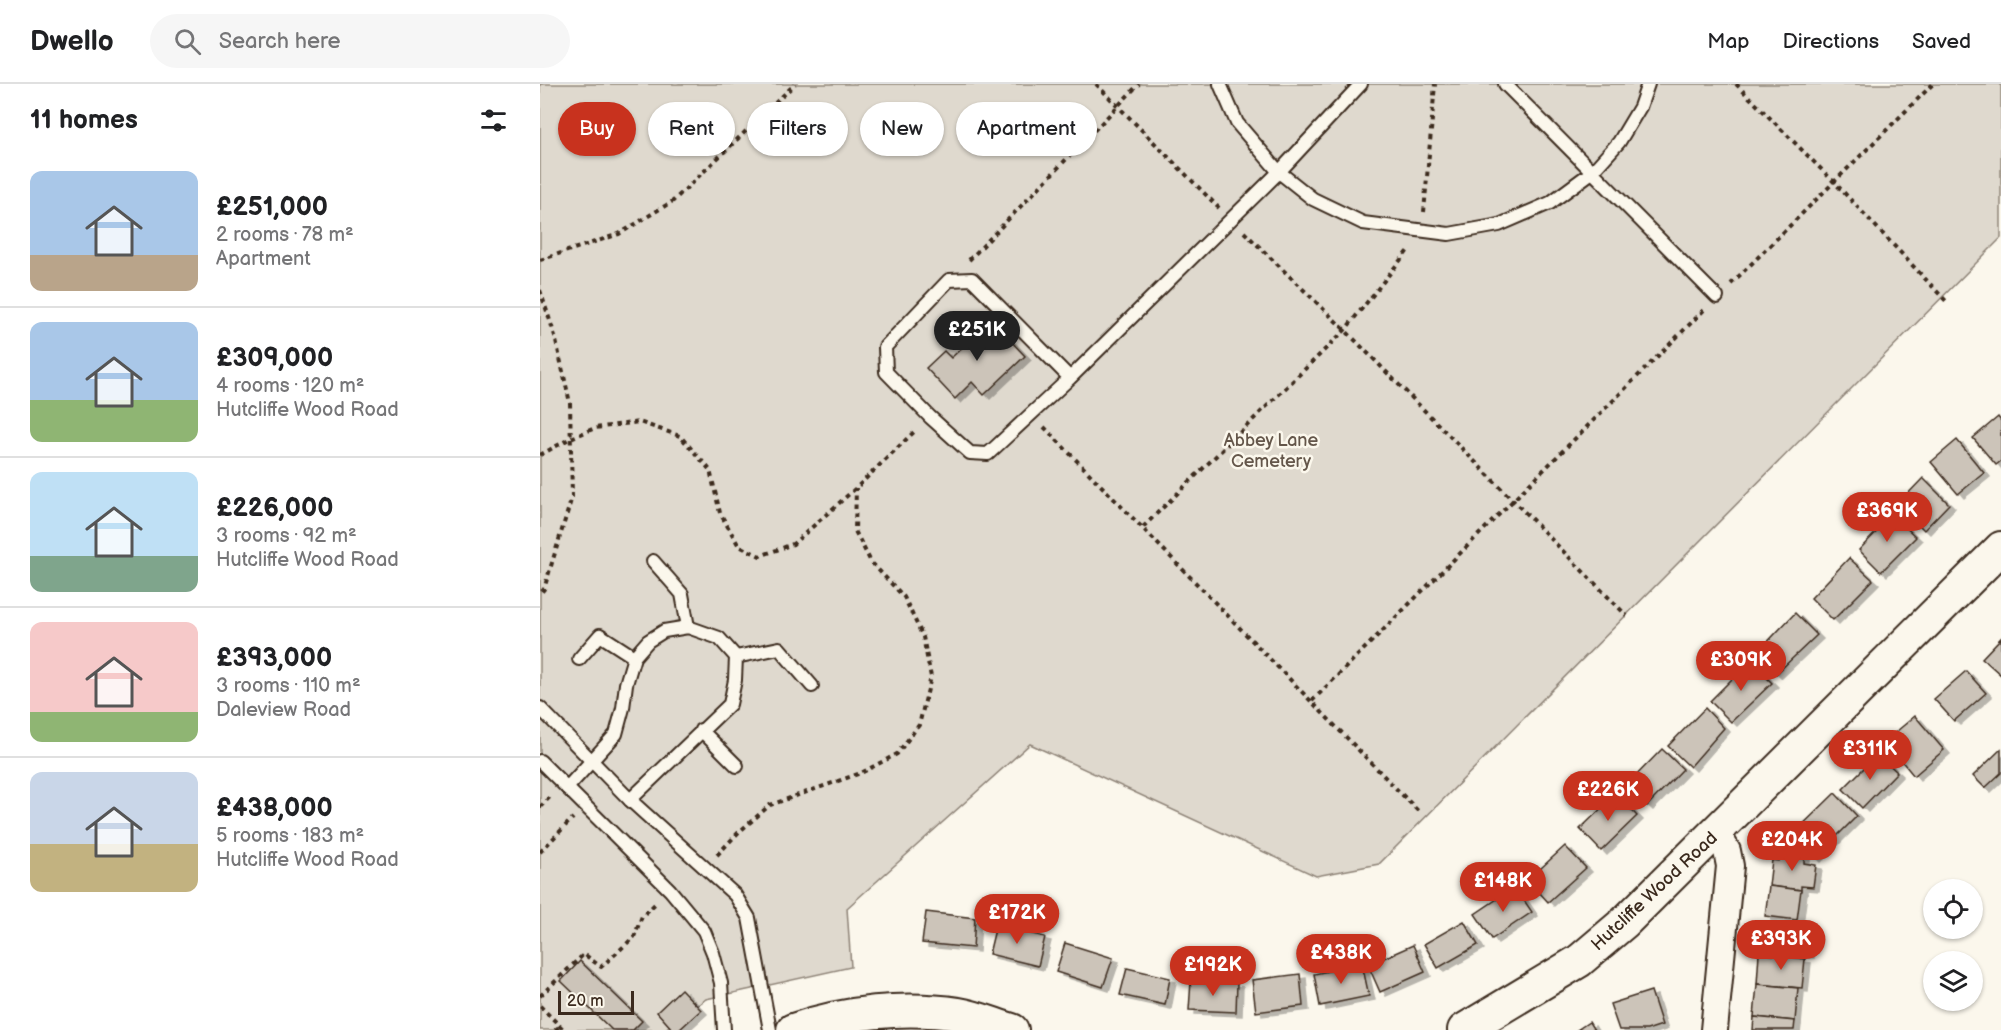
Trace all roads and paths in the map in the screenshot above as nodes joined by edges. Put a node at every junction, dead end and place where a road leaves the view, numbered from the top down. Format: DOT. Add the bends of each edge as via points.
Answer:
graph roads {
  1 [pos="795,84"];
  2 [pos="1096,84"];
  3 [pos="1139,84"];
  4 [pos="1220,84"];
  5 [pos="1361,84"];
  6 [pos="1435,84"];
  7 [pos="1505,84"];
  8 [pos="1648,84"];
  9 [pos="1736,84"];
  10 [pos="1933,84"];
  11 [pos="1118,106"];
  12 [pos="1279,172"];
  13 [pos="1592,172"];
  14 [pos="1834,182"];
  15 [pos="1231,219"];
  16 [pos="1423,232"];
  17 [pos="540,260"];
  18 [pos="950,280"];
  19 [pos="540,290"];
  20 [pos="1717,297"];
  21 [pos="1947,302"];
  22 [pos="1345,330"];
  23 [pos="1070,378"];
  24 [pos="1030,414"];
  25 [pos="930,417"];
  26 [pos="571,438"];
  27 [pos="540,455"];
  28 [pos="856,488"];
  29 [pos="1514,501"];
  30 [pos="1143,526"];
  31 [pos="2001,548"];
  32 [pos="653,561"];
  33 [pos="540,594"];
  34 [pos="1627,616"];
  35 [pos="688,627"];
  36 [pos="634,657"];
  37 [pos="736,657"];
  38 [pos="579,659"];
  39 [pos="812,686"];
  40 [pos="1312,701"];
  41 [pos="540,708"];
  42 [pos="701,730"];
  43 [pos="540,761"];
  44 [pos="591,761"];
  45 [pos="737,766"];
  46 [pos="567,788"];
  47 [pos="630,800"];
  48 [pos="585,807"];
  49 [pos="1419,812"];
  50 [pos="1717,833"];
  51 [pos="540,852"];
  52 [pos="705,869"];
  53 [pos="670,890"];
  54 [pos="540,996"];
  55 [pos="540,1006"];
  56 [pos="560,1026"];
  57 [pos="555,1030"];
  58 [pos="564,1030"];
  59 [pos="724,1030"];
  60 [pos="770,1030"];
  61 [pos="793,1030"];
  62 [pos="1012,1030"];
  63 [pos="1464,1030"];
  64 [pos="1714,1030"];
  1 -- 17 [label="path" via="673,201 619,234"];
  2 -- 11 [label="path"];
  3 -- 11 [label="path"];
  4 -- 12 [label="lane" via="1237,123"];
  5 -- 12 [label="lane"];
  6 -- 16 [label="path"];
  7 -- 13 [label="lane"];
  8 -- 13 [label="lane" via="1640,107 1618,142"];
  9 -- 14 [label="path"];
  10 -- 14 [label="path"];
  11 -- 15 [label="path"];
  11 -- 18 [label="path"];
  12 -- 15 [label="lane"];
  12 -- 16 [label="lane" via="1313,199 1363,222"];
  13 -- 16 [label="lane" via="1550,203 1498,225 1449,234"];
  13 -- 20 [label="lane"];
  14 -- 20 [label="path"];
  14 -- 21 [label="path"];
  15 -- 22 [label="path"];
  15 -- 23 [label="lane"];
  16 -- 22 [label="path"];
  18 -- 23 [label="lane" via="972,279"];
  18 -- 25 [label="lane" via="885,347 886,372"];
  19 -- 26 [label="path" via="570,404"];
  20 -- 29 [label="path"];
  22 -- 29 [label="path"];
  22 -- 30 [label="path"];
  23 -- 24 [label="lane"];
  24 -- 25 [label="lane" via="988,454 970,453"];
  24 -- 30 [label="path"];
  25 -- 28 [label="path"];
  26 -- 27 [label="path"];
  26 -- 28 [label="path" via="595,428 639,422 680,436 710,470 720,513 740,546 760,556 793,544"];
  26 -- 33 [label="path" via="572,497"];
  28 -- 52 [label="path" via="855,531 871,562 904,597 924,638 931,676 919,725 897,754 861,773 770,805"];
  29 -- 34 [label="path"];
  29 -- 40 [label="path"];
  30 -- 40 [label="path"];
  31 -- 50 [label="street, Hutcliffe Wood Road"];
  32 -- 35 [label="lane" via="682,594"];
  35 -- 36 [label="lane" via="664,631"];
  35 -- 37 [label="lane" via="719,638"];
  36 -- 38 [label="lane" via="600,635"];
  36 -- 44 [label="lane" via="616,734"];
  37 -- 39 [label="lane" via="778,648"];
  37 -- 42 [label="lane" via="730,704"];
  40 -- 49 [label="path"];
  41 -- 44 [label="lane"];
  42 -- 45 [label="lane"];
  42 -- 47 [label="lane"];
  43 -- 46 [label="lane"];
  44 -- 46 [label="lane"];
  44 -- 47 [label="lane"];
  46 -- 48 [label="lane"];
  47 -- 52 [label="lane"];
  48 -- 51 [label="path"];
  48 -- 53 [label="lane"];
  50 -- 63 [label="street, Hutcliffe Wood Road" via="1579,961"];
  50 -- 64 [label="street" via="1730,866"];
  52 -- 60 [label="lane" via="735,895 749,918"];
  53 -- 54 [label="path" via="642,916 634,937 601,967 584,954"];
  53 -- 59 [label="lane" via="704,931 713,953 721,983"];
  55 -- 56 [label="path"];
  56 -- 57 [label="path"];
  56 -- 58 [label="path"];
  61 -- 62 [label="street" via="815,1022 907,1010 960,1014"];
}
